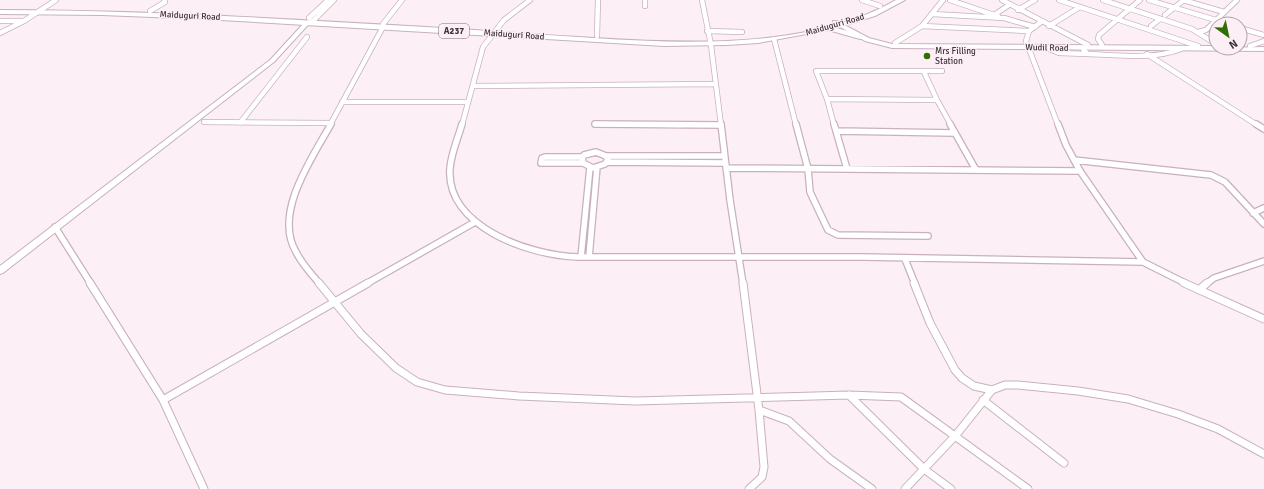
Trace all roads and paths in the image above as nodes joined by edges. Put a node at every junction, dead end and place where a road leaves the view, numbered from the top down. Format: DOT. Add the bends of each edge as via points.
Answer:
graph roads {
  1 [pos="56,0"];
  2 [pos="164,0"];
  3 [pos="328,0"];
  4 [pos="334,0"];
  5 [pos="402,0"];
  6 [pos="530,0"];
  7 [pos="598,0"];
  8 [pos="645,0"];
  9 [pos="702,0"];
  10 [pos="862,0"];
  11 [pos="871,0"];
  12 [pos="901,0"];
  13 [pos="944,0"];
  14 [pos="950,0"];
  15 [pos="1002,0"];
  16 [pos="1035,0"];
  17 [pos="1058,0"];
  18 [pos="1074,0"];
  19 [pos="1103,0"];
  20 [pos="1140,0"];
  21 [pos="1149,0"];
  22 [pos="1183,0"];
  23 [pos="1236,0"];
  24 [pos="885,3"];
  25 [pos="1069,4"];
  26 [pos="1009,5"];
  27 [pos="645,6"];
  28 [pos="1080,7"];
  29 [pos="1173,7"];
  30 [pos="1129,8"];
  31 [pos="41,10"];
  32 [pos="1018,10"];
  33 [pos="0,11"];
  34 [pos="150,11"];
  35 [pos="1224,12"];
  36 [pos="932,14"];
  37 [pos="994,15"];
  38 [pos="1166,15"];
  39 [pos="1220,16"];
  40 [pos="864,17"];
  41 [pos="1208,17"];
  42 [pos="1002,18"];
  43 [pos="1116,19"];
  44 [pos="1160,19"];
  45 [pos="24,20"];
  46 [pos="0,21"];
  47 [pos="309,21"];
  48 [pos="1041,22"];
  49 [pos="841,23"];
  50 [pos="383,25"];
  51 [pos="922,26"];
  52 [pos="1049,26"];
  53 [pos="1151,26"];
  54 [pos="1035,27"];
  55 [pos="1208,28"];
  56 [pos="1248,30"];
  57 [pos="707,31"];
  58 [pos="818,31"];
  59 [pos="1030,31"];
  60 [pos="492,32"];
  61 [pos="742,32"];
  62 [pos="1198,32"];
  63 [pos="0,33"];
  64 [pos="1264,35"];
  65 [pos="597,36"];
  66 [pos="863,36"];
  67 [pos="307,37"];
  68 [pos="1208,39"];
  69 [pos="774,40"];
  70 [pos="710,43"];
  71 [pos="895,43"];
  72 [pos="913,45"];
  73 [pos="1102,45"];
  74 [pos="1208,45"];
  75 [pos="1028,46"];
  76 [pos="1198,46"];
  77 [pos="1248,46"];
  78 [pos="1264,46"];
  79 [pos="1087,49"];
  80 [pos="1181,49"];
  81 [pos="1129,51"];
  82 [pos="1147,54"];
  83 [pos="942,71"];
  84 [pos="924,72"];
  85 [pos="716,84"];
  86 [pos="473,86"];
  87 [pos="827,99"];
  88 [pos="938,100"];
  89 [pos="342,102"];
  90 [pos="468,102"];
  91 [pos="204,122"];
  92 [pos="240,122"];
  93 [pos="331,123"];
  94 [pos="595,124"];
  95 [pos="721,125"];
  96 [pos="1264,129"];
  97 [pos="836,131"];
  98 [pos="955,133"];
  99 [pos="607,159"];
  100 [pos="583,160"];
  101 [pos="1074,160"];
  102 [pos="725,162"];
  103 [pos="590,167"];
  104 [pos="597,168"];
  105 [pos="808,169"];
  106 [pos="847,169"];
  107 [pos="976,170"];
  108 [pos="1080,171"];
  109 [pos="589,178"];
  110 [pos="596,178"];
  111 [pos="1264,208"];
  112 [pos="1253,212"];
  113 [pos="586,220"];
  114 [pos="592,220"];
  115 [pos="475,222"];
  116 [pos="1264,224"];
  117 [pos="55,227"];
  118 [pos="928,236"];
  119 [pos="581,257"];
  120 [pos="740,257"];
  121 [pos="589,258"];
  122 [pos="905,259"];
  123 [pos="1264,261"];
  124 [pos="1143,262"];
  125 [pos="0,271"];
  126 [pos="1198,290"];
  127 [pos="335,300"];
  128 [pos="1264,319"];
  129 [pos="992,390"];
  130 [pos="849,395"];
  131 [pos="756,397"];
  132 [pos="163,400"];
  133 [pos="983,400"];
  134 [pos="759,410"];
  135 [pos="956,435"];
  136 [pos="1264,454"];
  137 [pos="1064,463"];
  138 [pos="924,468"];
  139 [pos="204,489"];
  140 [pos="749,489"];
  141 [pos="872,489"];
  142 [pos="905,489"];
  143 [pos="951,489"];
  144 [pos="1028,489"];
  1 -- 31 [label="street"];
  2 -- 34 [label="street" via="165,2"];
  3 -- 47 [label="street"];
  4 -- 47 [label="street"];
  5 -- 50 [label="street"];
  6 -- 60 [label="street" via="512,12"];
  7 -- 65 [label="street"];
  8 -- 27 [label="street"];
  9 -- 57 [label="street"];
  10 -- 24 [label="street"];
  11 -- 24 [label="street"];
  12 -- 40 [label="highway, Maiduguri Road / A237"];
  13 -- 36 [label="street"];
  14 -- 37 [label="street"];
  15 -- 26 [label="street"];
  16 -- 32 [label="street"];
  17 -- 25 [label="street"];
  18 -- 25 [label="street"];
  19 -- 30 [label="street"];
  20 -- 30 [label="street"];
  21 -- 29 [label="street"];
  22 -- 29 [label="street"];
  22 -- 35 [label="street"];
  23 -- 35 [label="street"];
  24 -- 49 [label="highway, Maiduguri Road / A237"];
  25 -- 28 [label="street"];
  26 -- 32 [label="street"];
  26 -- 37 [label="street"];
  28 -- 43 [label="street"];
  28 -- 52 [label="street"];
  29 -- 38 [label="street"];
  29 -- 41 [label="street"];
  30 -- 43 [label="street"];
  30 -- 44 [label="street"];
  31 -- 33 [label="highway, Maiduguri Road / A237"];
  31 -- 34 [label="highway, Maiduguri Road / A237"];
  31 -- 45 [label="street"];
  31 -- 47 [label="highway, Maiduguri Road / A237"];
  32 -- 48 [label="street"];
  34 -- 47 [label="highway, Maiduguri Road / A237"];
  35 -- 39 [label="street"];
  36 -- 42 [label="street"];
  36 -- 51 [label="street"];
  37 -- 42 [label="street"];
  40 -- 49 [label="highway, Maiduguri Road / A237"];
  40 -- 66 [label="highway" via="858,25"];
  42 -- 54 [label="street"];
  43 -- 73 [label="street" via="1099,35 1098,39"];
  43 -- 76 [label="street"];
  44 -- 53 [label="street"];
  44 -- 62 [label="street"];
  45 -- 46 [label="street"];
  45 -- 63 [label="street"];
  47 -- 50 [label="highway, Maiduguri Road / A237"];
  47 -- 117 [label="street" via="272,61"];
  48 -- 52 [label="street"];
  48 -- 54 [label="street"];
  49 -- 58 [label="highway, Maiduguri Road / A237"];
  49 -- 66 [label="main road, Wudil Road"];
  49 -- 70 [label="highway, Maiduguri Road / A237" via="792,33"];
  50 -- 60 [label="highway, Maiduguri Road / A237"];
  50 -- 89 [label="street"];
  51 -- 59 [label="street"];
  51 -- 71 [label="street"];
  52 -- 79 [label="street"];
  54 -- 59 [label="street"];
  55 -- 62 [label="street"];
  56 -- 64 [label="street"];
  57 -- 61 [label="street"];
  57 -- 70 [label="street"];
  58 -- 66 [label="highway" via="835,30"];
  58 -- 69 [label="highway, Maiduguri Road / A237"];
  59 -- 75 [label="street" via="1026,38"];
  60 -- 65 [label="highway, Maiduguri Road / A237"];
  60 -- 70 [label="highway, Maiduguri Road / A237" via="636,43"];
  60 -- 86 [label="street" via="483,47"];
  62 -- 68 [label="street"];
  65 -- 70 [label="highway, Maiduguri Road / A237"];
  66 -- 71 [label="main road, Wudil Road"];
  66 -- 72 [label="main road, Wudil Road" via="882,44"];
  67 -- 92 [label="street"];
  69 -- 70 [label="highway, Maiduguri Road / A237"];
  69 -- 105 [label="street"];
  70 -- 85 [label="street"];
  71 -- 72 [label="main road, Wudil Road"];
  72 -- 75 [label="main road, Wudil Road"];
  73 -- 76 [label="main road, Wudil Road"];
  73 -- 79 [label="main road, Wudil Road"];
  74 -- 76 [label="main road, Wudil Road"];
  75 -- 79 [label="main road, Wudil Road"];
  75 -- 79 [label="main road, Wudil Road"];
  75 -- 101 [label="street"];
  77 -- 78 [label="main road, Wudil Road"];
  78 -- 80 [label="main road, Wudil Road"];
  79 -- 81 [label="main road, Wudil Road"];
  80 -- 81 [label="main road, Wudil Road"];
  80 -- 82 [label="street" via="1171,53"];
  81 -- 82 [label="street"];
  82 -- 96 [label="street"];
  83 -- 84 [label="street"];
  84 -- 87 [label="street" via="816,71"];
  84 -- 88 [label="street"];
  85 -- 86 [label="street"];
  85 -- 95 [label="street"];
  86 -- 90 [label="street"];
  87 -- 88 [label="street"];
  87 -- 97 [label="street"];
  88 -- 98 [label="street"];
  89 -- 90 [label="street"];
  89 -- 93 [label="street"];
  90 -- 115 [label="street" via="450,168 451,185 460,204"];
  91 -- 92 [label="street"];
  92 -- 93 [label="street"];
  93 -- 127 [label="street" via="295,190 289,227 295,251 312,275"];
  94 -- 95 [label="street"];
  95 -- 102 [label="street"];
  97 -- 98 [label="street"];
  97 -- 106 [label="street"];
  98 -- 107 [label="street"];
  99 -- 100 [label="street" via="596,152 590,153"];
  99 -- 102 [label="street"];
  99 -- 104 [label="street"];
  100 -- 100 [label="street" via="545,157 541,163"];
  100 -- 103 [label="street"];
  101 -- 108 [label="street"];
  101 -- 112 [label="street" via="1211,175 1225,182"];
  102 -- 105 [label="street"];
  102 -- 120 [label="street"];
  103 -- 104 [label="street"];
  103 -- 109 [label="street"];
  104 -- 110 [label="street"];
  105 -- 106 [label="street"];
  105 -- 118 [label="street" via="810,192 828,230 833,234"];
  106 -- 107 [label="street"];
  107 -- 108 [label="street"];
  108 -- 124 [label="street"];
  109 -- 110 [label="street"];
  109 -- 113 [label="street"];
  110 -- 114 [label="street"];
  111 -- 112 [label="street"];
  112 -- 116 [label="street"];
  113 -- 114 [label="street"];
  113 -- 119 [label="street"];
  114 -- 121 [label="street"];
  115 -- 119 [label="street" via="520,246 545,254"];
  115 -- 127 [label="street"];
  117 -- 125 [label="street"];
  117 -- 132 [label="street"];
  119 -- 121 [label="street"];
  120 -- 121 [label="street"];
  120 -- 122 [label="street"];
  120 -- 131 [label="street"];
  122 -- 124 [label="street"];
  122 -- 129 [label="street" via="930,323 955,370 974,386"];
  123 -- 126 [label="street" via="1214,278"];
  124 -- 126 [label="street"];
  126 -- 128 [label="street"];
  127 -- 131 [label="street" via="361,334 396,368 417,382 445,390 635,401"];
  127 -- 132 [label="street"];
  129 -- 133 [label="street"];
  129 -- 136 [label="street" via="1018,384 1128,399 1218,429"];
  130 -- 131 [label="street"];
  130 -- 135 [label="street" via="901,397"];
  130 -- 138 [label="street"];
  131 -- 134 [label="street"];
  132 -- 139 [label="street"];
  133 -- 135 [label="street"];
  133 -- 137 [label="street"];
  134 -- 140 [label="street" via="764,467 762,477"];
  134 -- 141 [label="street" via="784,417 795,424 824,454"];
  135 -- 138 [label="street"];
  135 -- 144 [label="street"];
  138 -- 142 [label="street"];
  138 -- 143 [label="street"];
}
